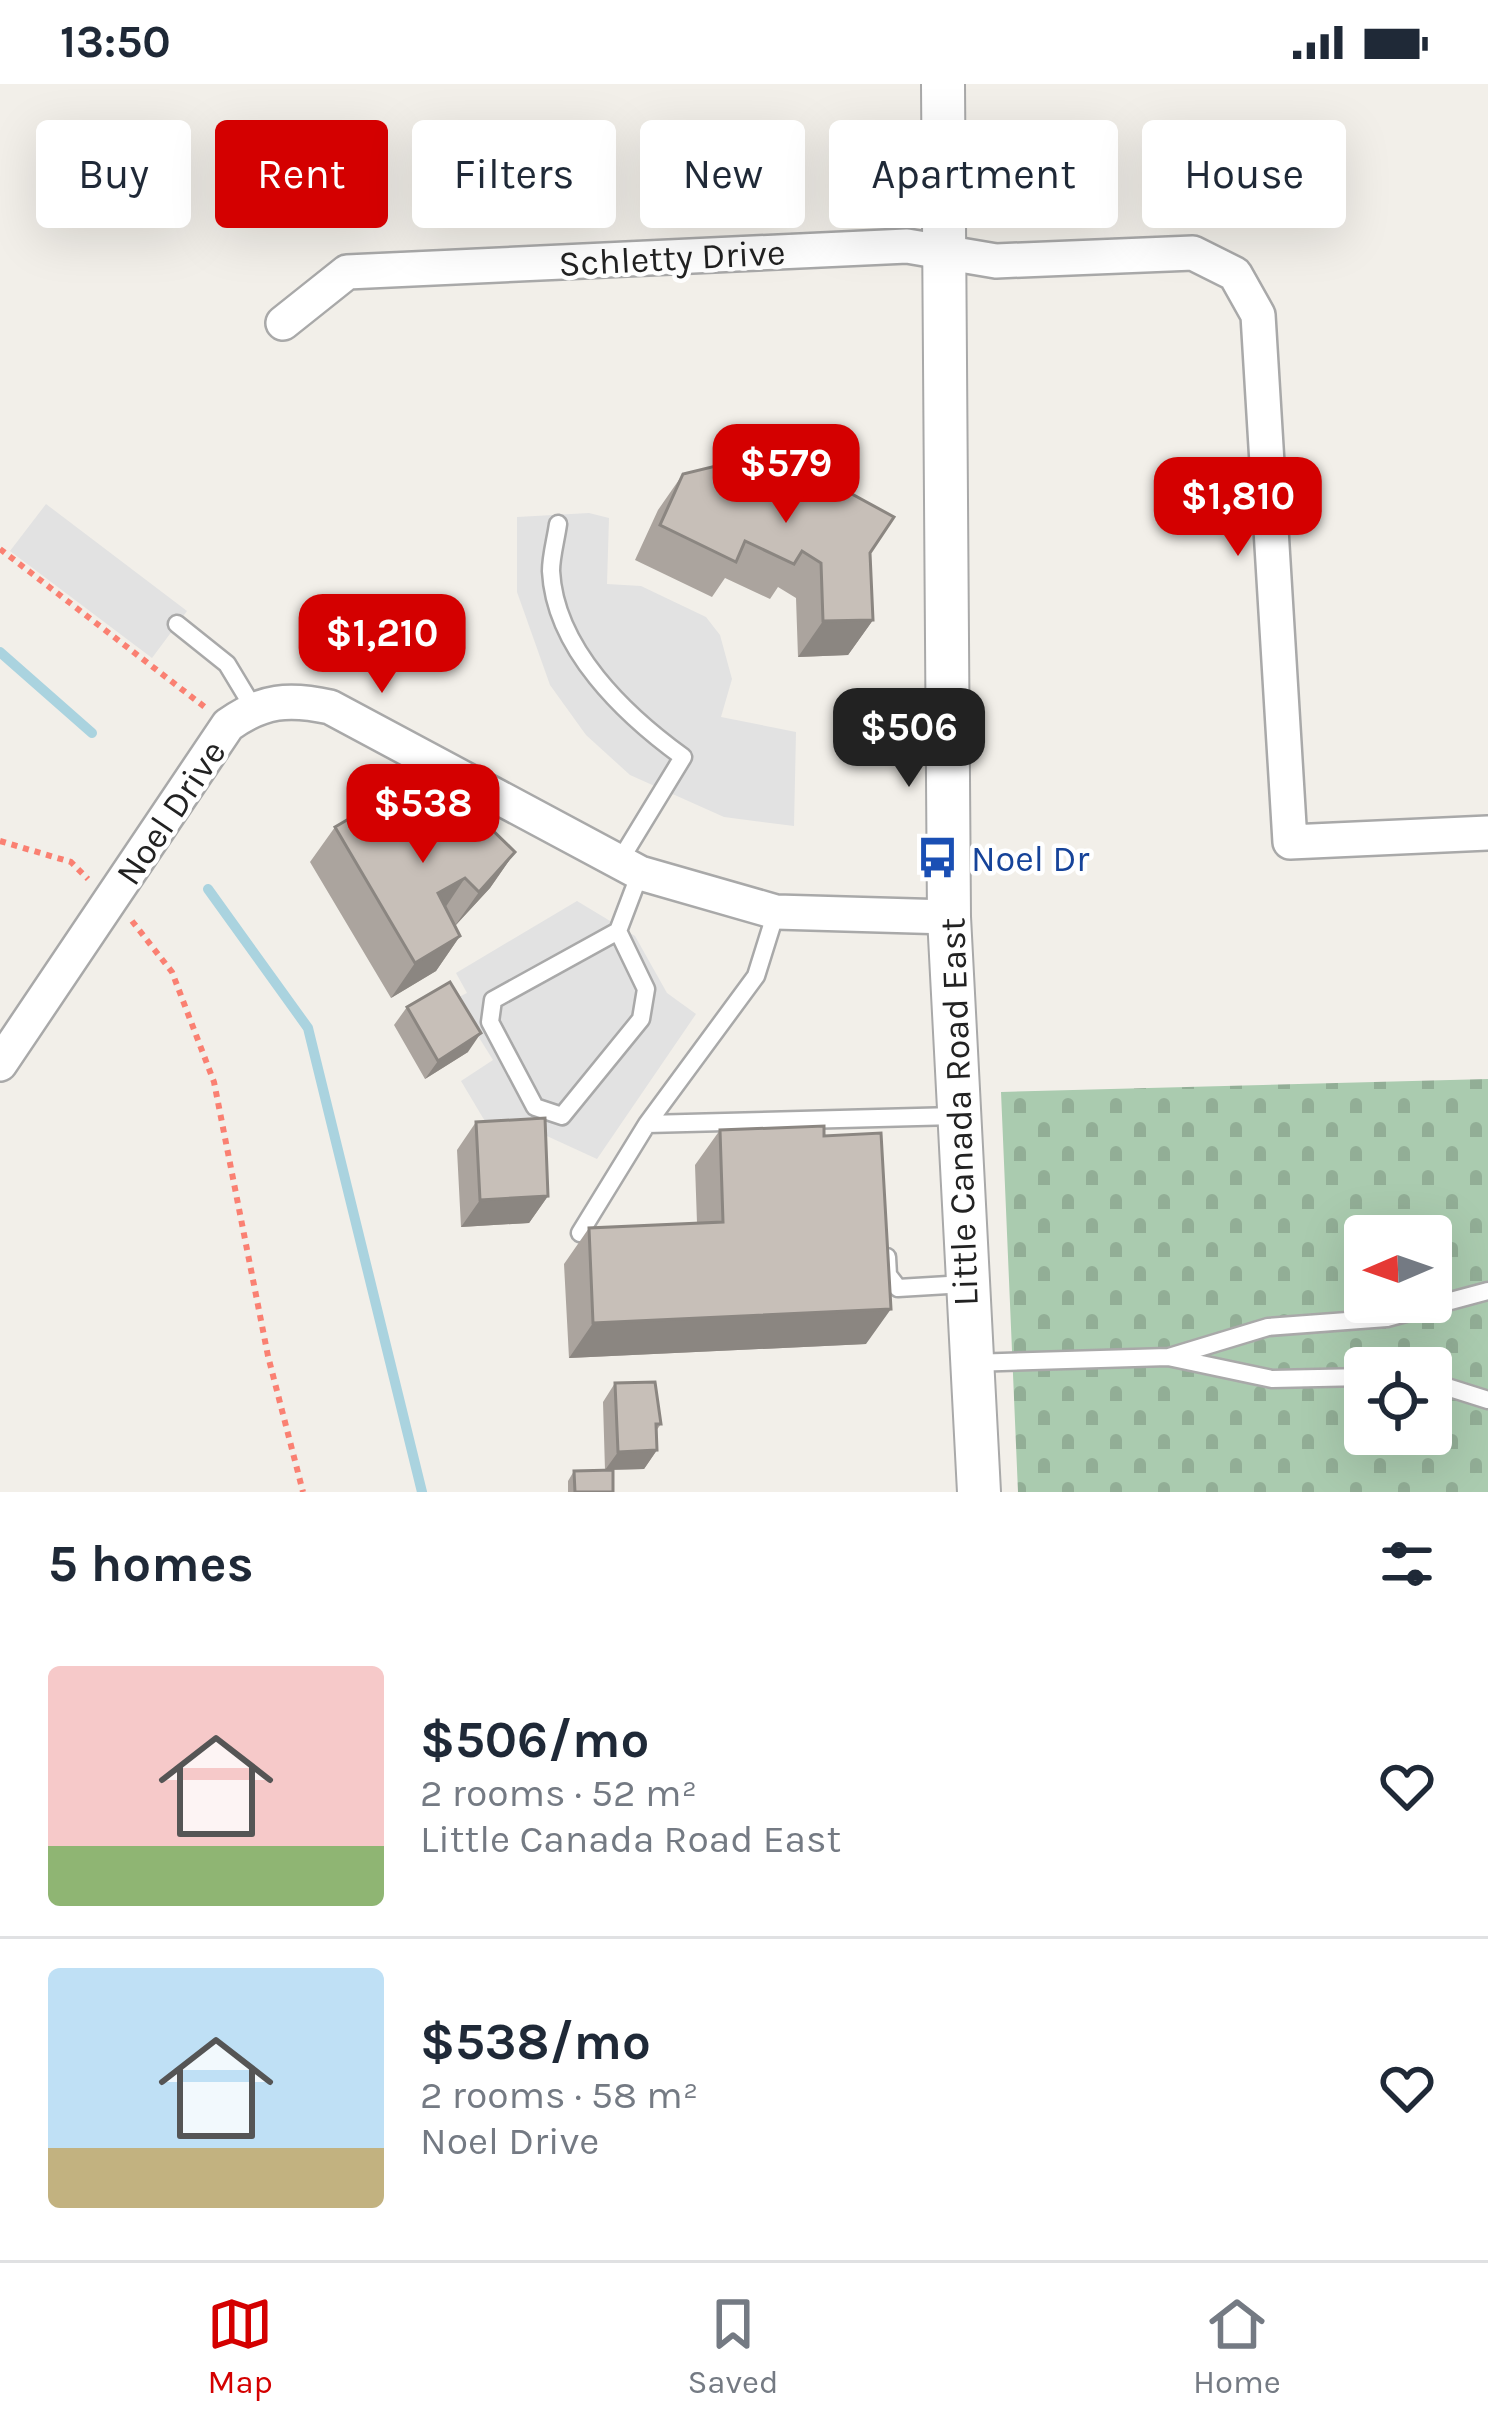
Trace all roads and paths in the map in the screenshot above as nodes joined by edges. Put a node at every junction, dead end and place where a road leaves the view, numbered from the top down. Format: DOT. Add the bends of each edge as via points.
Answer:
graph roads {
  1 [pos="943,84"];
  2 [pos="946,254"];
  3 [pos="283,323"];
  4 [pos="558,524"];
  5 [pos="0,549"];
  6 [pos="177,624"];
  7 [pos="205,707"];
  8 [pos="253,707"];
  9 [pos="1488,833"];
  10 [pos="0,842"];
  11 [pos="630,867"];
  12 [pos="87,877"];
  13 [pos="776,912"];
  14 [pos="128,915"];
  15 [pos="949,917"];
  16 [pos="618,931"];
  17 [pos="0,1064"];
  18 [pos="957,1116"];
  19 [pos="878,1118"];
  20 [pos="647,1124"];
  21 [pos="879,1141"];
  22 [pos="885,1230"];
  23 [pos="580,1233"];
  24 [pos="964,1284"];
  25 [pos="1488,1292"];
  26 [pos="1168,1357"];
  27 [pos="970,1364"];
  28 [pos="1344,1377"];
  29 [pos="1452,1389"];
  30 [pos="1488,1400"];
  31 [pos="304,1492"];
  32 [pos="979,1492"];
  1 -- 2 [label="street, Little Canada Road East"];
  2 -- 3 [label="street, Schletty Drive" via="907,246 347,272"];
  2 -- 9 [label="street, Schletty Drive" via="996,261 1192,253 1235,274 1258,315 1290,842"];
  2 -- 15 [label="street, Little Canada Road East"];
  4 -- 11 [label="lane" via="551,572 566,622 603,688 683,757"];
  5 -- 7 [label="path"];
  6 -- 8 [label="lane" via="227,664"];
  8 -- 11 [label="street, Noel Drive" via="294,699 330,707"];
  8 -- 17 [label="street, Noel Drive" via="228,725"];
  10 -- 12 [label="path" via="70,862"];
  11 -- 13 [label="street, Noel Drive"];
  11 -- 16 [label="lane"];
  13 -- 15 [label="street, Noel Drive"];
  13 -- 20 [label="lane" via="756,976"];
  14 -- 31 [label="path" via="172,972 214,1082 268,1356"];
  15 -- 18 [label="street, Little Canada Road East"];
  16 -- 16 [label="lane" via="493,1000 490,1022 536,1107 562,1116 641,1019 646,989"];
  18 -- 19 [label="lane"];
  18 -- 24 [label="street, Little Canada Road East"];
  19 -- 20 [label="lane"];
  19 -- 21 [label="lane"];
  20 -- 23 [label="lane"];
  22 -- 24 [label="lane" via="888,1275 898,1288"];
  24 -- 27 [label="street, Little Canada Road East"];
  25 -- 26 [label="lane" via="1387,1318 1268,1328"];
  26 -- 27 [label="lane"];
  26 -- 28 [label="lane" via="1272,1379"];
  27 -- 32 [label="street, Little Canada Road East"];
  29 -- 30 [label="lane"];
}
